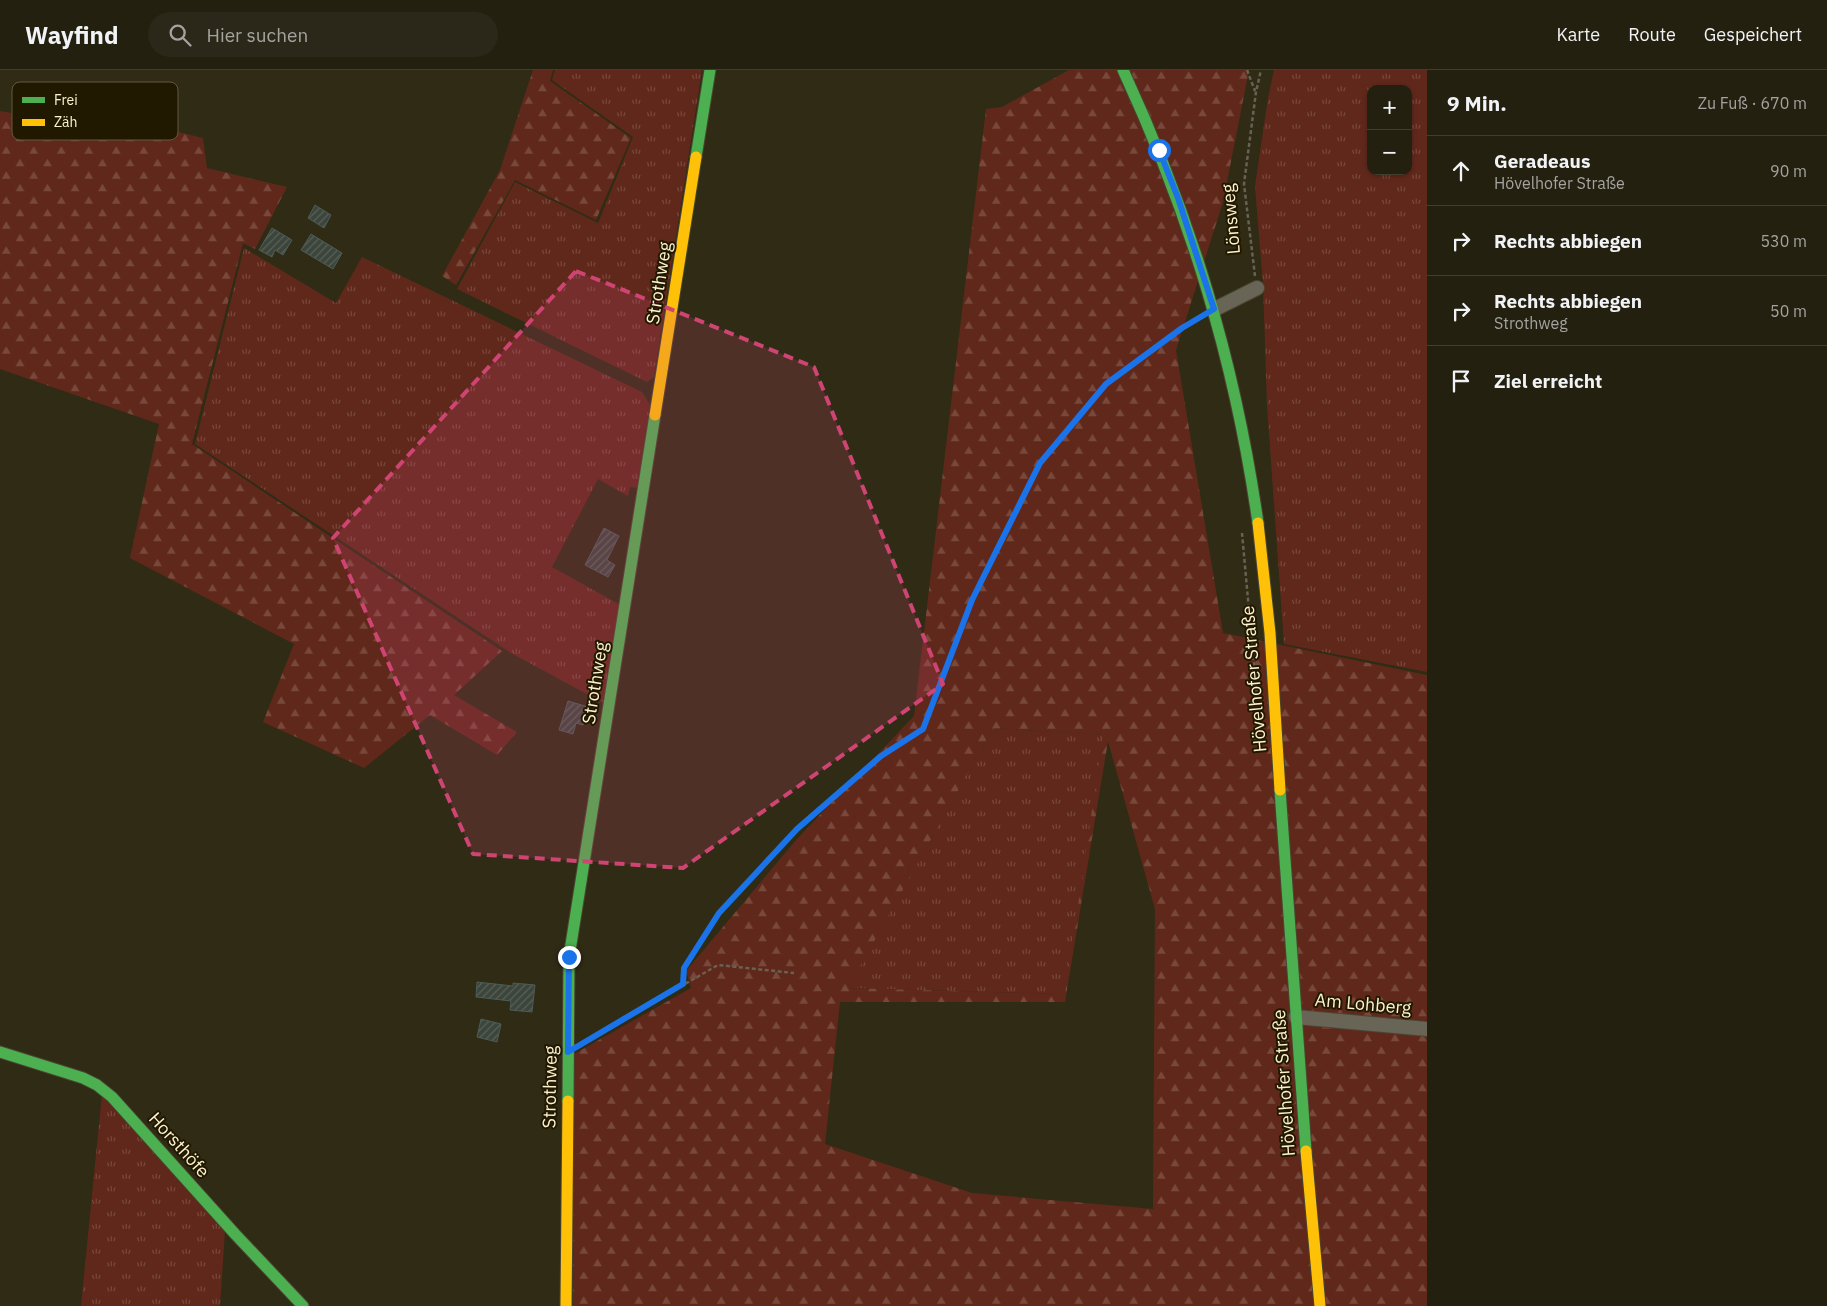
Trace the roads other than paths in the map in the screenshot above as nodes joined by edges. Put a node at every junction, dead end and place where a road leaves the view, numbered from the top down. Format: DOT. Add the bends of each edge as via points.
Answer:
graph roads {
  1 [pos="710,70"];
  2 [pos="1123,70"];
  3 [pos="1257,288"];
  4 [pos="1214,309"];
  5 [pos="1296,1018"];
  6 [pos="1427,1029"];
  7 [pos="0,1052"];
  8 [pos="303,1306"];
  9 [pos="566,1306"];
  10 [pos="1320,1306"];
  1 -- 9 [label="street, Strothweg" via="569,957"];
  2 -- 4 [label="street, Hövelhofer Straße" via="1178,198"];
  3 -- 4 [label="street"];
  4 -- 5 [label="street, Hövelhofer Straße" via="1244,436 1259,532 1272,664"];
  5 -- 6 [label="street, Am Lohberg"];
  5 -- 10 [label="street, Hövelhofer Straße"];
  7 -- 8 [label="street, Horsthöfe" via="83,1078 112,1097"];
}
